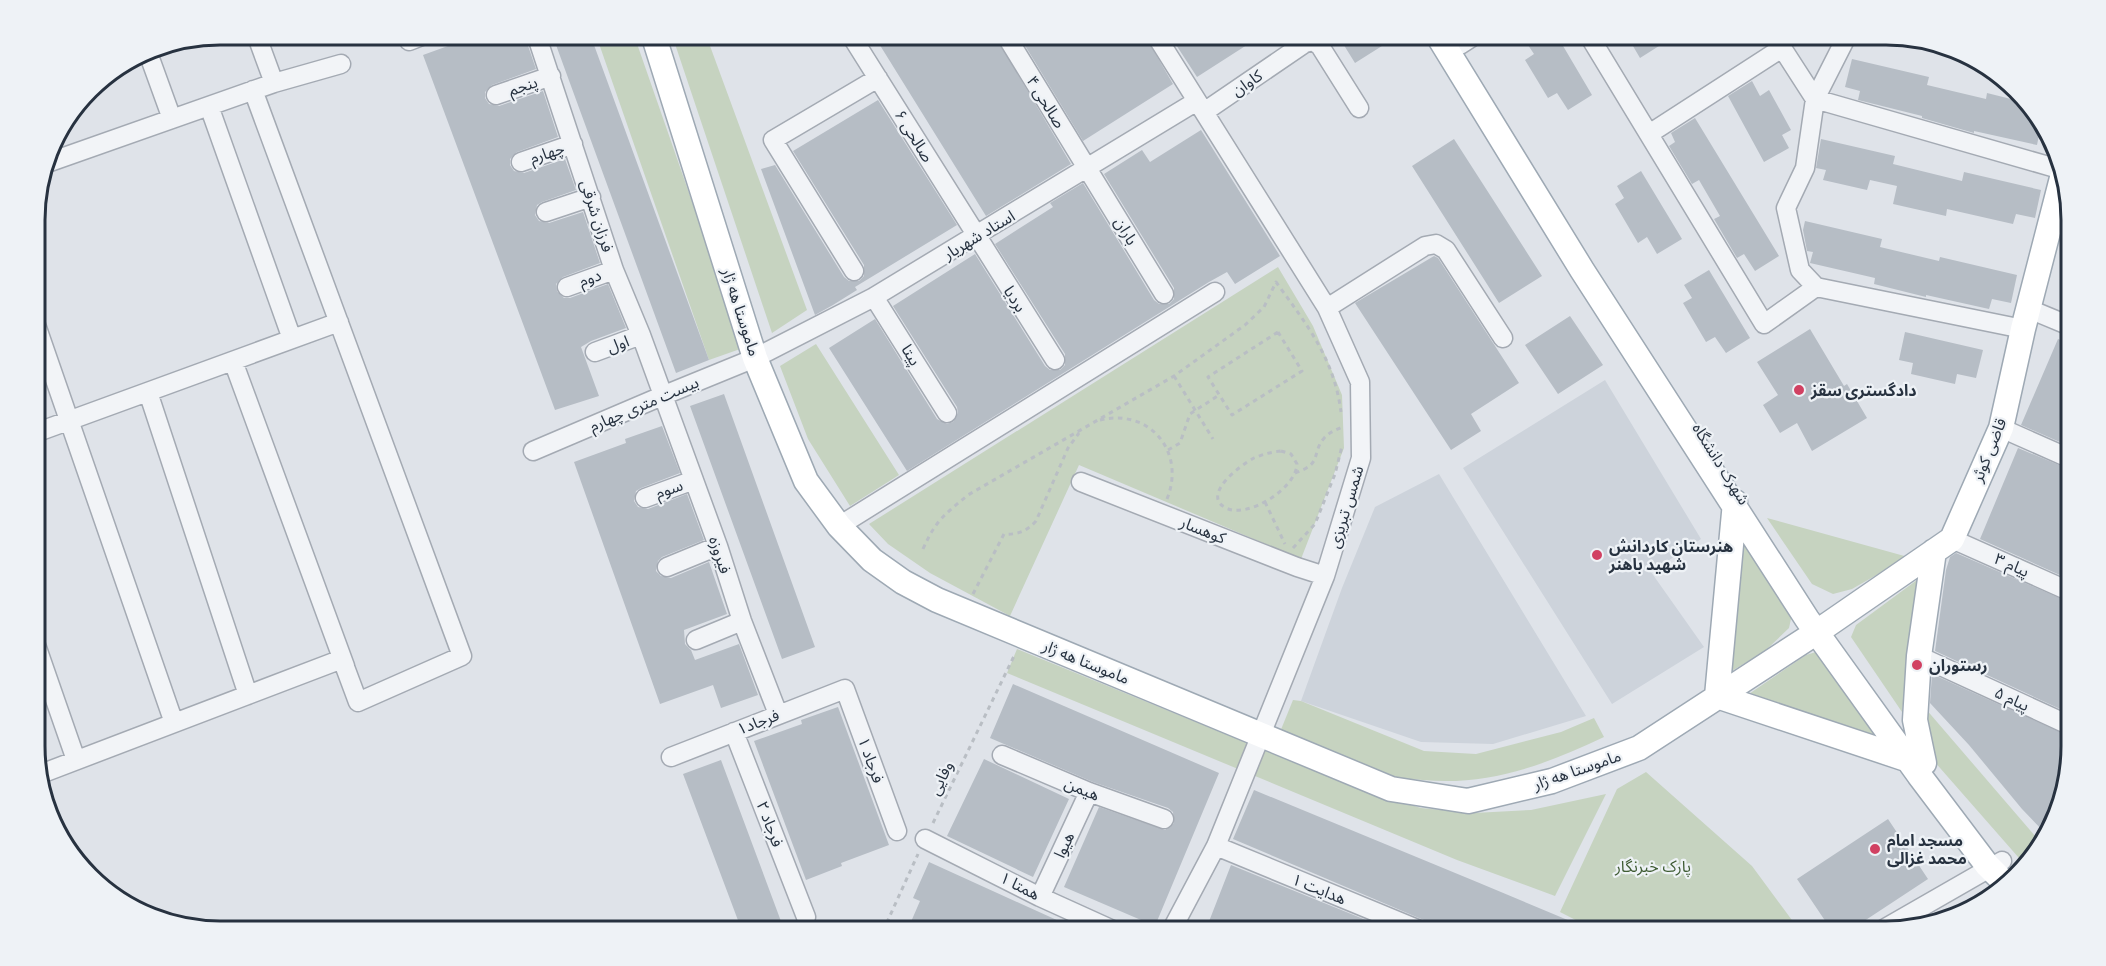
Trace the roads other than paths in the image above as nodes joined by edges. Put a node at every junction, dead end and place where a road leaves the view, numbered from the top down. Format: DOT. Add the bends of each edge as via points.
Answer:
graph roads {
  1 [pos="260,45"];
  2 [pos="540,45"];
  3 [pos="656,45"];
  4 [pos="857,45"];
  5 [pos="1012,45"];
  6 [pos="1162,45"];
  7 [pos="1303,45"];
  8 [pos="1319,45"];
  9 [pos="1444,45"];
  10 [pos="1467,45"];
  11 [pos="1595,45"];
  12 [pos="1772,45"];
  13 [pos="1781,45"];
  14 [pos="1842,45"];
  15 [pos="150,59"];
  16 [pos="341,64"];
  17 [pos="551,76"];
  18 [pos="878,78"];
  19 [pos="274,83"];
  20 [pos="253,90"];
  21 [pos="496,95"];
  22 [pos="1815,99"];
  23 [pos="209,106"];
  24 [pos="1201,107"];
  25 [pos="1359,108"];
  26 [pos="172,119"];
  27 [pos="1649,134"];
  28 [pos="573,144"];
  29 [pos="56,160"];
  30 [pos="521,162"];
  31 [pos="2052,167"];
  32 [pos="1087,169"];
  33 [pos="2059,191"];
  34 [pos="591,197"];
  35 [pos="546,212"];
  36 [pos="976,237"];
  37 [pos="614,270"];
  38 [pos="854,271"];
  39 [pos="567,287"];
  40 [pos="1816,287"];
  41 [pos="1215,291"];
  42 [pos="1164,294"];
  43 [pos="874,297"];
  44 [pos="1327,308"];
  45 [pos="2026,319"];
  46 [pos="339,322"];
  47 [pos="2061,325"];
  48 [pos="641,335"];
  49 [pos="1503,338"];
  50 [pos="292,339"];
  51 [pos="45,352"];
  52 [pos="595,352"];
  53 [pos="755,358"];
  54 [pos="1055,360"];
  55 [pos="233,361"];
  56 [pos="148,392"];
  57 [pos="662,396"];
  58 [pos="947,413"];
  59 [pos="68,421"];
  60 [pos="2001,428"];
  61 [pos="45,429"];
  62 [pos="533,452"];
  63 [pos="2061,455"];
  64 [pos="694,480"];
  65 [pos="1081,482"];
  66 [pos="645,498"];
  67 [pos="1737,500"];
  68 [pos="838,526"];
  69 [pos="1943,545"];
  70 [pos="718,546"];
  71 [pos="667,567"];
  72 [pos="1325,576"];
  73 [pos="2061,588"];
  74 [pos="742,621"];
  75 [pos="1822,628"];
  76 [pos="696,640"];
  77 [pos="1919,656"];
  78 [pos="345,666"];
  79 [pos="45,671"];
  80 [pos="845,689"];
  81 [pos="248,695"];
  82 [pos="1717,696"];
  83 [pos="778,714"];
  84 [pos="2061,721"];
  85 [pos="174,723"];
  86 [pos="734,732"];
  87 [pos="1262,735"];
  88 [pos="1002,755"];
  89 [pos="671,757"];
  90 [pos="76,760"];
  91 [pos="1916,762"];
  92 [pos="47,772"];
  93 [pos="1089,792"];
  94 [pos="1164,819"];
  95 [pos="897,831"];
  96 [pos="925,839"];
  97 [pos="1216,846"];
  98 [pos="2004,872"];
  99 [pos="1040,897"];
  100 [pos="806,917"];
  101 [pos="1903,920"];
  102 [pos="1093,921"];
  103 [pos="1176,921"];
  104 [pos="1398,921"];
  1 -- 19 [label="street"];
  2 -- 17 [label="street, فرزان شرقی"];
  3 -- 53 [label="main road, ماموستا هه ژار"];
  4 -- 18 [label="street, صالحی ۶"];
  5 -- 32 [label="street, صالحی ۴"];
  6 -- 24 [label="street, شمس تبریزی"];
  7 -- 24 [label="street, کاوان"];
  8 -- 25 [label="street, کاوان"];
  9 -- 67 [label="main road" via="1582,270"];
  10 -- 67 [label="main road, شهرک دانشگاه"];
  11 -- 27 [label="street"];
  12 -- 27 [label="street"];
  13 -- 22 [label="street"];
  14 -- 22 [label="street"];
  15 -- 26 [label="street"];
  16 -- 19 [label="street"];
  17 -- 21 [label="street, پنجم"];
  17 -- 28 [label="street, فرزان شرقی"];
  18 -- 36 [label="street, صالحی ۶"];
  18 -- 38 [label="street" via="773,140"];
  19 -- 20 [label="street"];
  20 -- 23 [label="street"];
  20 -- 46 [label="street"];
  22 -- 31 [label="street"];
  22 -- 40 [label="street" via="1805,168 1786,208 1800,270"];
  23 -- 26 [label="street"];
  23 -- 50 [label="street"];
  24 -- 32 [label="street, استاد شهریار"];
  24 -- 44 [label="street, شمس تبریزی"];
  26 -- 29 [label="street"];
  27 -- 40 [label="street" via="1764,324"];
  28 -- 30 [label="street, چهارم"];
  28 -- 34 [label="street, فرزان شرقی"];
  32 -- 36 [label="street, استاد شهریار"];
  32 -- 42 [label="street, باران"];
  33 -- 45 [label="main road, قاضی کوثر"];
  34 -- 35 [label="street"];
  34 -- 37 [label="street, فرزان شرقی"];
  36 -- 43 [label="street, استاد شهریار"];
  36 -- 54 [label="street, بردیا"];
  37 -- 39 [label="street, دوم"];
  37 -- 48 [label="street, فرزان شرقی"];
  40 -- 45 [label="street"];
  41 -- 68 [label="street"];
  43 -- 53 [label="street, استاد شهریار"];
  43 -- 58 [label="street, پیتا"];
  44 -- 49 [label="street" via="1425,246 1436,244 1446,250"];
  44 -- 72 [label="street, شمس تبریزی" via="1360,382 1361,458"];
  45 -- 47 [label="street"];
  45 -- 60 [label="main road, قاضی کوثر"];
  46 -- 50 [label="street"];
  46 -- 78 [label="street" via="462,656 358,702"];
  48 -- 52 [label="street, اول"];
  48 -- 57 [label="street, فرزان شرقی"];
  50 -- 55 [label="street"];
  51 -- 59 [label="street"];
  53 -- 57 [label="street, بیست متری چهارم"];
  53 -- 68 [label="main road, ماموستا هه ژار" via="806,481"];
  55 -- 56 [label="street"];
  55 -- 78 [label="street"];
  56 -- 59 [label="street"];
  56 -- 81 [label="street"];
  57 -- 62 [label="street, بیست متری چهارم"];
  57 -- 64 [label="street, فیروزه"];
  59 -- 61 [label="street"];
  59 -- 85 [label="street"];
  60 -- 63 [label="street"];
  60 -- 69 [label="main road, قاضی کوثر"];
  64 -- 66 [label="street, سوم"];
  64 -- 70 [label="street, فیروزه"];
  65 -- 72 [label="street, کوهسار"];
  67 -- 75 [label="main road, شهرک دانشگاه"];
  67 -- 82 [label="main road"];
  68 -- 87 [label="main road, ماموستا هه ژار" via="872,560 937,600"];
  69 -- 73 [label="street, پیام ۳"];
  69 -- 75 [label="main road"];
  69 -- 77 [label="main road, قاضی کوثر"];
  70 -- 71 [label="street"];
  70 -- 74 [label="street, فیروزه"];
  72 -- 87 [label="street, شمس تبریزی"];
  74 -- 76 [label="street"];
  74 -- 83 [label="street, فیروزه"];
  75 -- 82 [label="main road, ماموستا هه ژار"];
  75 -- 91 [label="main road, شهرک دانشگاه"];
  77 -- 84 [label="street, پیام ۵"];
  77 -- 91 [label="main road, قاضی کوثر"];
  78 -- 81 [label="street" via="342,659"];
  79 -- 90 [label="street"];
  80 -- 83 [label="street, فرجاد۱"];
  80 -- 95 [label="street, فرجاد ۱"];
  81 -- 85 [label="street"];
  82 -- 87 [label="main road, ماموستا هه ژار" via="1639,748 1552,782 1468,801 1391,789"];
  82 -- 91 [label="main road"];
  83 -- 86 [label="street, فرجاد۱"];
  85 -- 90 [label="street"];
  86 -- 89 [label="street, فرجاد۱"];
  86 -- 100 [label="street, فرجاد ۲"];
  87 -- 97 [label="street, شمس تبریزی"];
  88 -- 93 [label="street, هیمن"];
  90 -- 92 [label="street"];
  91 -- 98 [label="main road, شهرک دانشگاه"];
  93 -- 94 [label="street, هیمن"];
  93 -- 99 [label="street, هیوا"];
  96 -- 99 [label="street, همتا ۱"];
  97 -- 103 [label="street, شمس تبریزی"];
  97 -- 104 [label="street, هدایت ۱"];
  98 -- 101 [label="street"];
  99 -- 102 [label="street, همتا ۱"];
}
